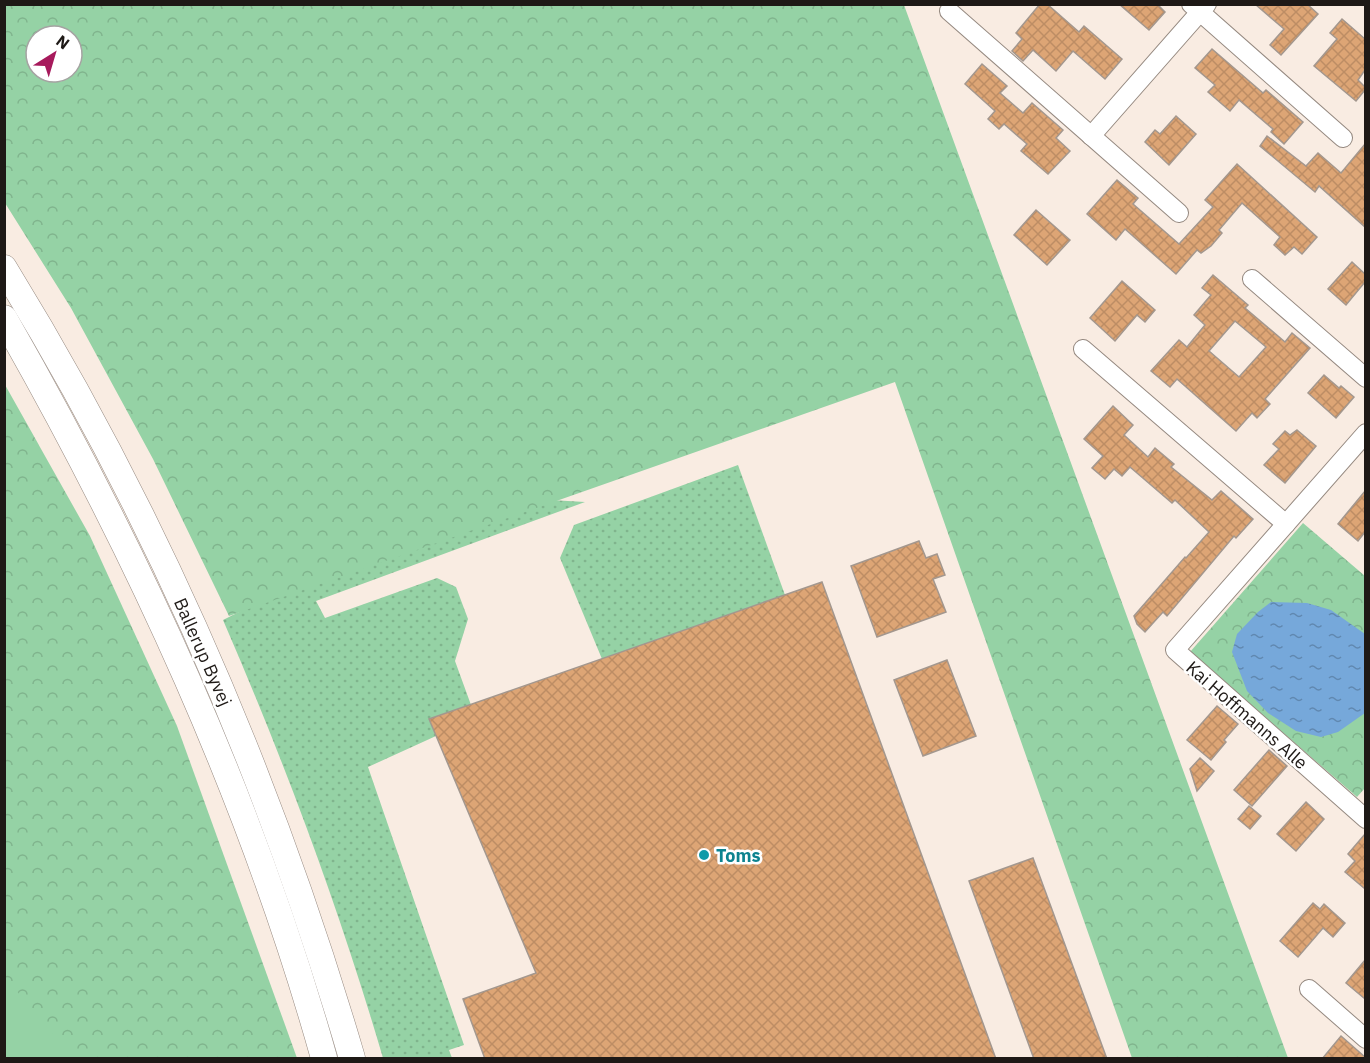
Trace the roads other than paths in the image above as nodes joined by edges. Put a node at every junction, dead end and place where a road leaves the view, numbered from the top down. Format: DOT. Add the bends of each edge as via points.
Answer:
graph roads {
  1 [pos="1199,7"];
  2 [pos="949,11"];
  3 [pos="1091,136"];
  4 [pos="1343,138"];
  5 [pos="1179,213"];
  6 [pos="4,268"];
  7 [pos="1252,279"];
  8 [pos="4,318"];
  9 [pos="1083,349"];
  10 [pos="1365,378"];
  11 [pos="1365,433"];
  12 [pos="1286,524"];
  13 [pos="1365,819"];
  14 [pos="1309,989"];
  15 [pos="1365,1039"];
  16 [pos="324,1059"];
  17 [pos="352,1059"];
  1 -- 3 [label="street"];
  1 -- 4 [label="street"];
  2 -- 3 [label="street"];
  3 -- 5 [label="street"];
  6 -- 17 [label="main road, Ballerup Byvej" via="117,468 195,630 283,850"];
  7 -- 10 [label="street"];
  8 -- 16 [label="main road, Ballerup Byvej" via="101,494 203,714 284,929"];
  9 -- 12 [label="street"];
  11 -- 12 [label="street, Kai Hoffmanns Alle"];
  12 -- 13 [label="street, Kai Hoffmanns Alle" via="1175,650"];
  14 -- 15 [label="street"];
}
